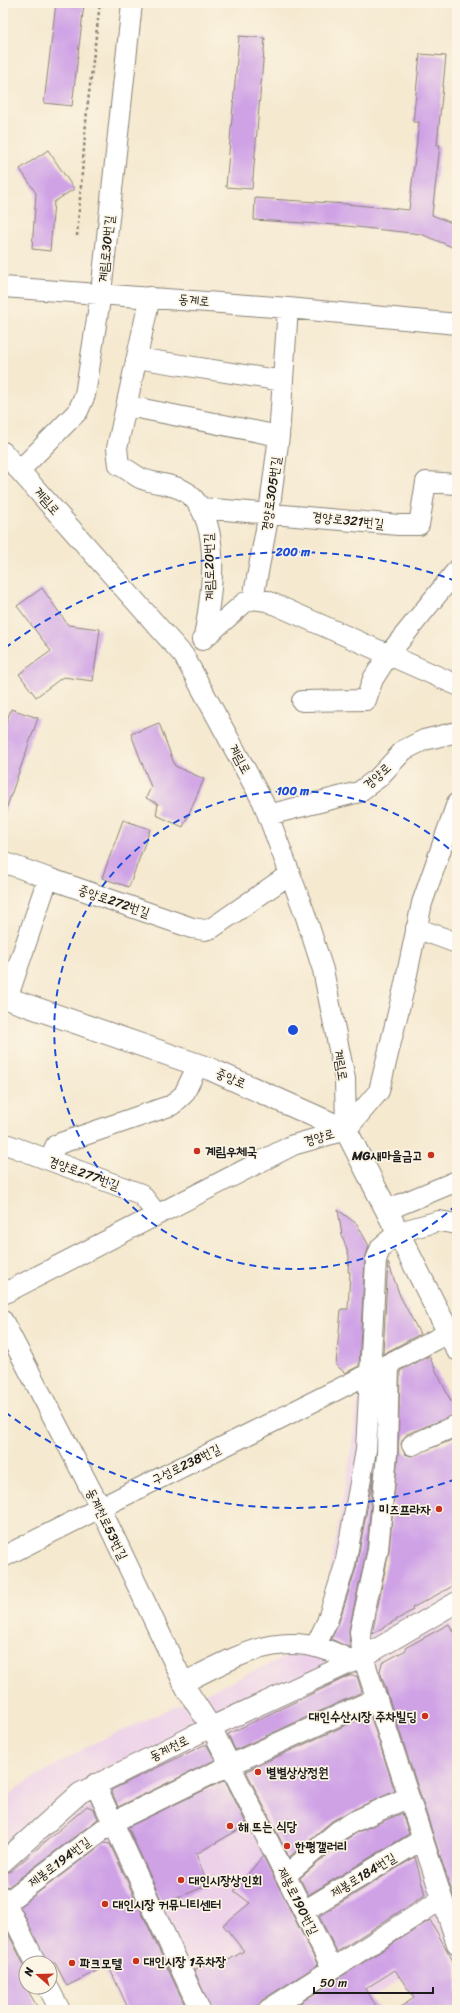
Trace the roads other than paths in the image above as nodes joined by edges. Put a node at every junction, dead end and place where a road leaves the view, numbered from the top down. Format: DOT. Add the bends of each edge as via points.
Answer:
graph roads {
  1 [pos="132,3"];
  2 [pos="3,287"];
  3 [pos="101,293"];
  4 [pos="150,297"];
  5 [pos="288,308"];
  6 [pos="457,311"];
  7 [pos="407,319"];
  8 [pos="457,324"];
  9 [pos="137,358"];
  10 [pos="283,381"];
  11 [pos="128,406"];
  12 [pos="279,436"];
  13 [pos="3,452"];
  14 [pos="20,470"];
  15 [pos="457,484"];
  16 [pos="202,508"];
  17 [pos="269,513"];
  18 [pos="457,570"];
  19 [pos="253,599"];
  20 [pos="204,637"];
  21 [pos="389,654"];
  22 [pos="184,656"];
  23 [pos="457,685"];
  24 [pos="302,702"];
  25 [pos="457,732"];
  26 [pos="457,803"];
  27 [pos="268,814"];
  28 [pos="3,862"];
  29 [pos="290,874"];
  30 [pos="48,878"];
  31 [pos="416,928"];
  32 [pos="457,943"];
  33 [pos="5,998"];
  34 [pos="198,1066"];
  35 [pos="346,1130"];
  36 [pos="3,1143"];
  37 [pos="49,1160"];
  38 [pos="457,1181"];
  39 [pos="387,1210"];
  40 [pos="156,1214"];
  41 [pos="457,1224"];
  42 [pos="399,1232"];
  43 [pos="3,1294"];
  44 [pos="3,1321"];
  45 [pos="453,1341"];
  46 [pos="389,1364"];
  47 [pos="371,1373"];
  48 [pos="457,1424"];
  49 [pos="412,1445"];
  50 [pos="100,1507"];
  51 [pos="3,1557"];
  52 [pos="457,1602"];
  53 [pos="315,1647"];
  54 [pos="358,1659"];
  55 [pos="183,1682"];
  56 [pos="377,1698"];
  57 [pos="210,1727"];
  58 [pos="230,1765"];
  59 [pos="95,1784"];
  60 [pos="409,1797"];
  61 [pos="113,1822"];
  62 [pos="423,1839"];
  63 [pos="3,1862"];
  64 [pos="286,1876"];
  65 [pos="442,1899"];
  66 [pos="4,1901"];
  67 [pos="304,1911"];
  68 [pos="457,1944"];
  69 [pos="32,1955"];
  70 [pos="332,1968"];
  71 [pos="52,1995"];
  72 [pos="60,2010"];
  73 [pos="200,2010"];
  74 [pos="268,2010"];
  1 -- 3 [label="street, 계림로30번길"];
  2 -- 3 [label="street, 동계로"];
  3 -- 4 [label="street, 동계로"];
  3 -- 14 [label="street, 계림로30번길" via="83,401 78,410"];
  4 -- 5 [label="street, 동계로"];
  4 -- 9 [label="street, 계림로20번길"];
  5 -- 7 [label="street, 동계로"];
  5 -- 10 [label="street"];
  6 -- 7 [label="street"];
  7 -- 8 [label="street, 동계로"];
  9 -- 10 [label="street"];
  9 -- 11 [label="street, 계림로20번길"];
  10 -- 12 [label="street"];
  11 -- 12 [label="street"];
  11 -- 16 [label="street, 계림로20번길" via="117,448 119,465 141,478 177,487 189,494"];
  12 -- 17 [label="street, 경양로305번길"];
  13 -- 14 [label="street, 계림로"];
  14 -- 22 [label="street, 계림로"];
  15 -- 17 [label="street, 경양로321번길" via="426,482 419,525"];
  16 -- 17 [label="street, 경양로321번길"];
  16 -- 20 [label="street, 계림로20번길" via="210,529 211,560 210,606"];
  17 -- 19 [label="street, 경양로305번길"];
  18 -- 21 [label="street"];
  19 -- 20 [label="street" via="244,603"];
  19 -- 21 [label="street" via="267,601"];
  20 -- 22 [label="street"];
  21 -- 23 [label="street"];
  21 -- 24 [label="street" via="373,679 366,700"];
  22 -- 27 [label="street, 계림로"];
  25 -- 27 [label="street, 경양로" via="424,740 404,750 378,778 359,792"];
  26 -- 31 [label="street, 경양로" via="433,867"];
  27 -- 29 [label="street, 계림로"];
  28 -- 30 [label="street"];
  29 -- 30 [label="street, 중앙로272번길" via="212,928 205,930 192,928"];
  29 -- 35 [label="street, 계림로" via="323,970 331,1006 345,1079"];
  30 -- 33 [label="street"];
  31 -- 32 [label="street"];
  31 -- 35 [label="street, 경양로" via="378,1091"];
  33 -- 34 [label="main road, 중앙로"];
  34 -- 35 [label="main road, 중앙로" via="241,1082"];
  34 -- 37 [label="street" via="184,1094 172,1105 61,1142 56,1145"];
  35 -- 39 [label="main road"];
  35 -- 40 [label="street, 경양로" via="294,1145"];
  36 -- 37 [label="street, 경양로277번길"];
  37 -- 40 [label="street, 경양로277번길" via="141,1194"];
  38 -- 39 [label="street"];
  39 -- 42 [label="main road"];
  40 -- 43 [label="street, 경양로"];
  41 -- 42 [label="street" via="439,1221"];
  42 -- 45 [label="main road"];
  42 -- 47 [label="street" via="381,1247 376,1260"];
  44 -- 50 [label="street, 동계천로53번길"];
  45 -- 46 [label="street, 구성로238번길"];
  46 -- 47 [label="street, 구성로238번길"];
  46 -- 54 [label="street" via="387,1454 378,1550 360,1632"];
  47 -- 50 [label="street, 구성로238번길"];
  47 -- 53 [label="street" via="366,1450 345,1565 328,1622"];
  48 -- 49 [label="street"];
  50 -- 51 [label="street, 구성로238번길"];
  50 -- 55 [label="street, 동계천로53번길"];
  52 -- 54 [label="street, 동계천로"];
  53 -- 54 [label="street"];
  53 -- 55 [label="street" via="304,1644 260,1647"];
  54 -- 56 [label="street"];
  54 -- 57 [label="street, 동계천로"];
  55 -- 57 [label="street, 동계천로53번길"];
  56 -- 58 [label="street"];
  56 -- 60 [label="street"];
  57 -- 58 [label="street, 제봉로190번길"];
  57 -- 59 [label="street, 동계천로"];
  58 -- 61 [label="street"];
  58 -- 64 [label="street, 제봉로190번길"];
  59 -- 61 [label="street"];
  59 -- 63 [label="street, 동계천로" via="80,1793"];
  60 -- 62 [label="street"];
  60 -- 64 [label="street" via="348,1825"];
  61 -- 66 [label="street, 제봉로194번길"];
  61 -- 73 [label="street"];
  62 -- 65 [label="street"];
  62 -- 67 [label="street, 제봉로184번길"];
  64 -- 67 [label="street, 제봉로190번길"];
  65 -- 68 [label="street"];
  65 -- 70 [label="street"];
  66 -- 69 [label="street"];
  67 -- 70 [label="street, 제봉로190번길"];
  70 -- 74 [label="street"];
  71 -- 72 [label="street"];
}
